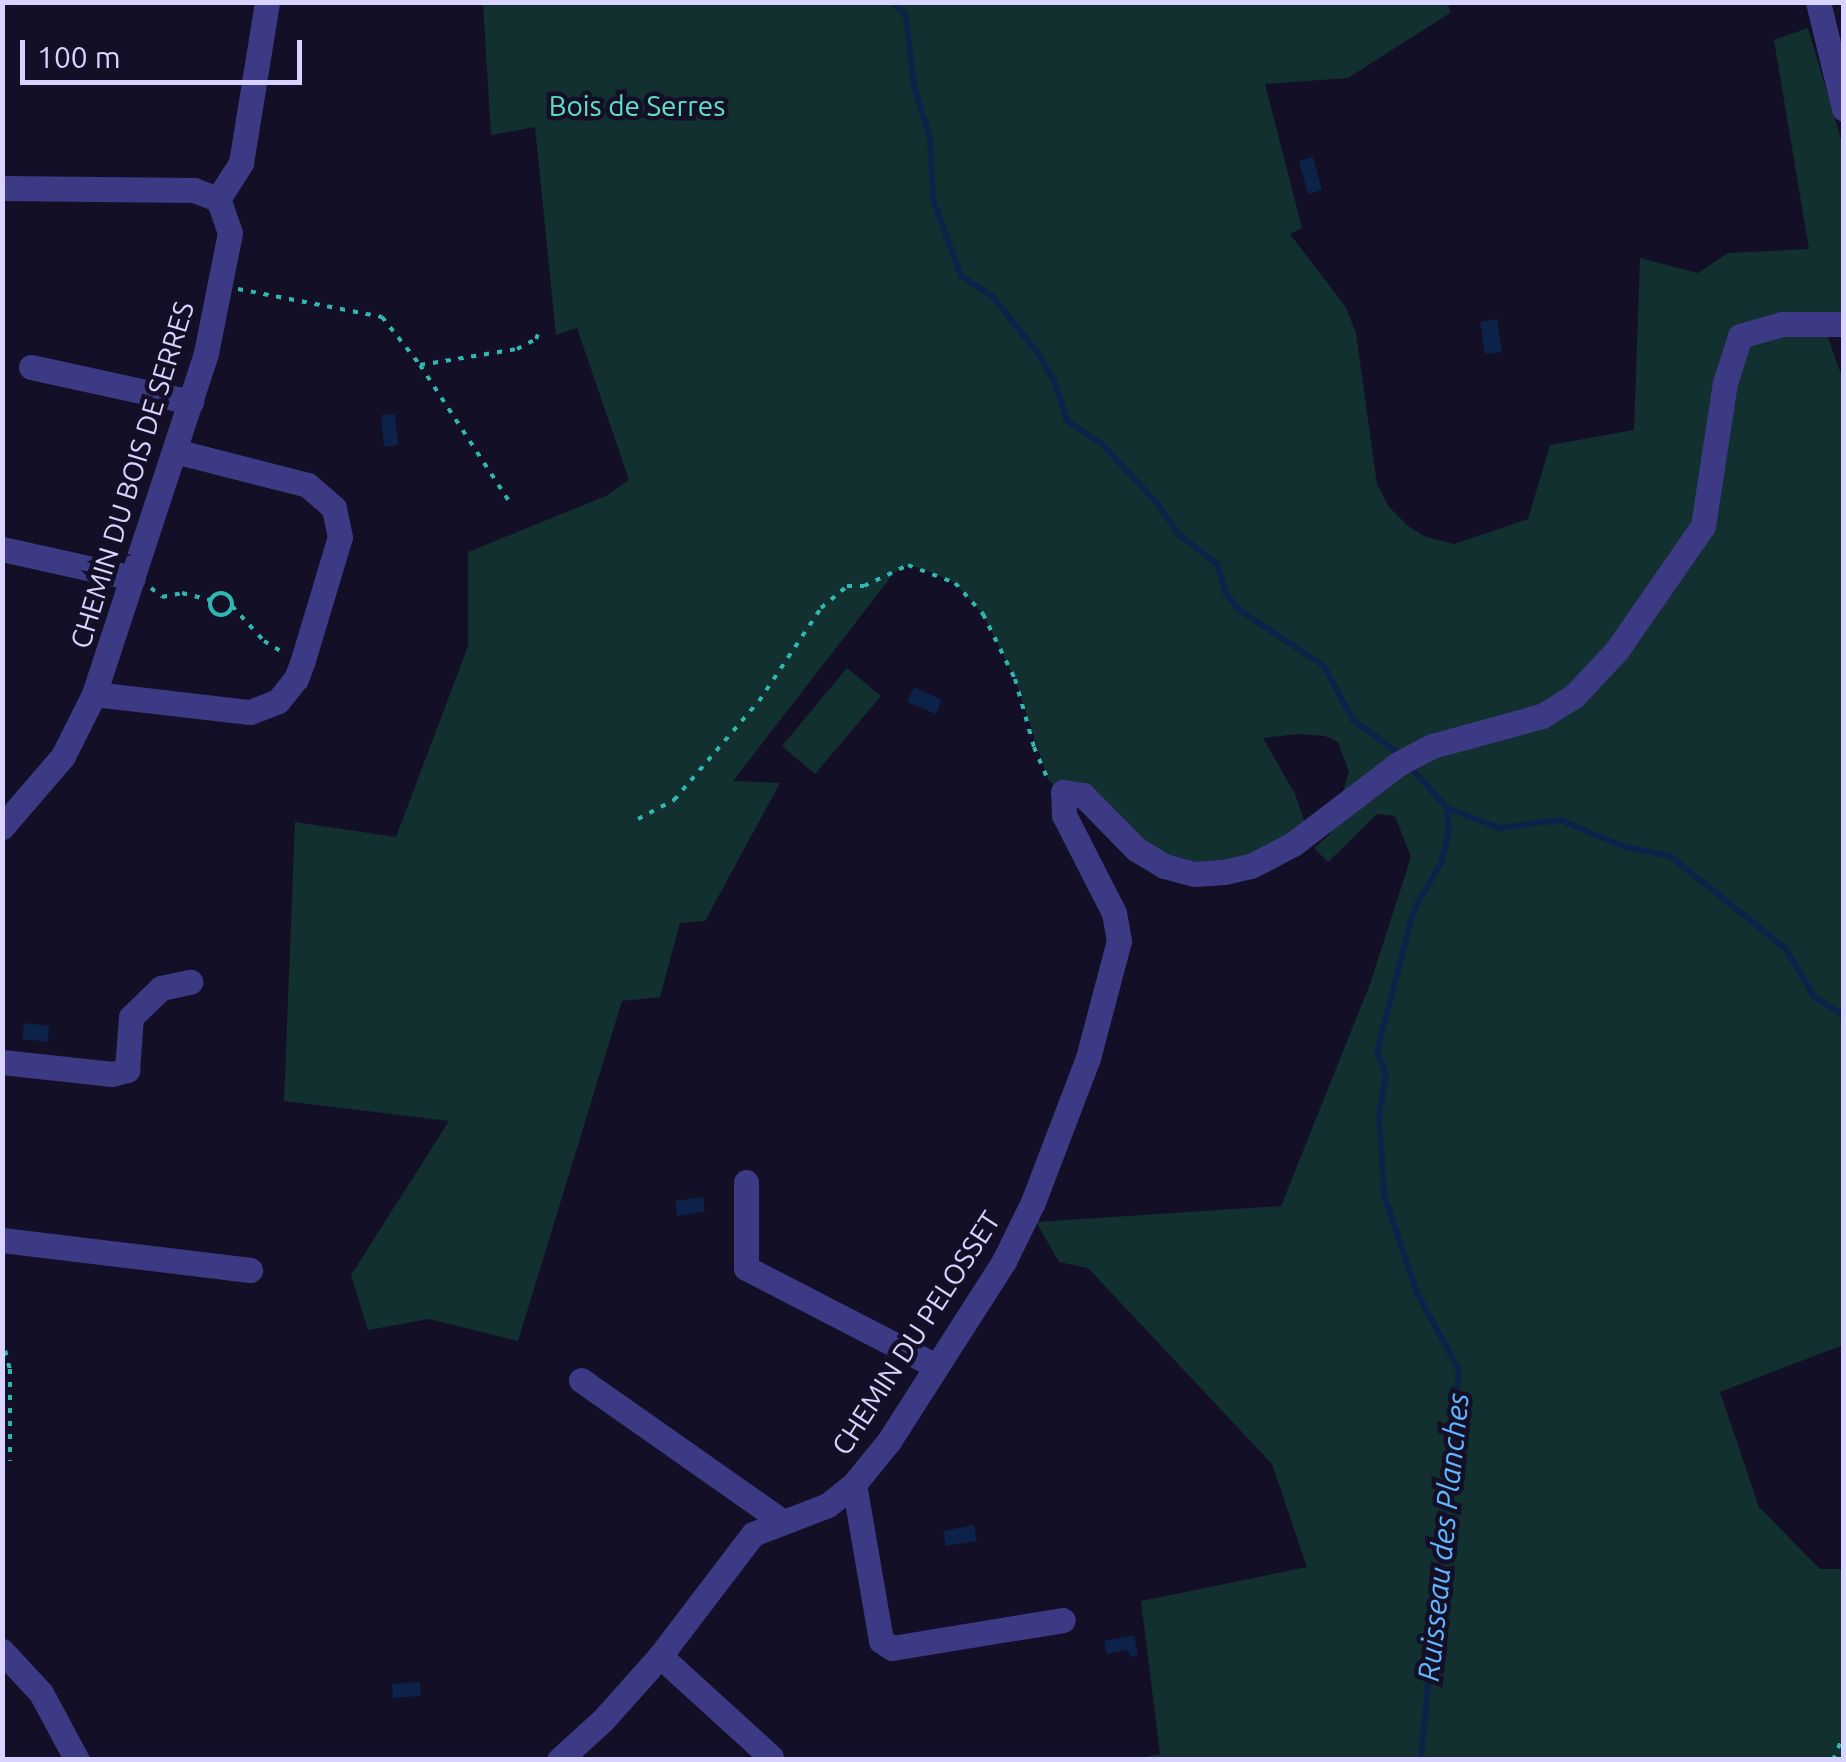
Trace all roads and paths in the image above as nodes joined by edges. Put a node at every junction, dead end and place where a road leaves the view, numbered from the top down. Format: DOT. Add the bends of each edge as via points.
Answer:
graph roads {
  1 [pos="267,2"];
  2 [pos="1818,2"];
  3 [pos="1844,109"];
  4 [pos="2,188"];
  5 [pos="218,198"];
  6 [pos="220,286"];
  7 [pos="1844,324"];
  8 [pos="540,329"];
  9 [pos="420,365"];
  10 [pos="31,368"];
  11 [pos="192,402"];
  12 [pos="175,451"];
  13 [pos="508,501"];
  14 [pos="2,549"];
  15 [pos="137,580"];
  16 [pos="211,600"];
  17 [pos="232,606"];
  18 [pos="302,660"];
  19 [pos="94,694"];
  20 [pos="1062,794"];
  21 [pos="638,819"];
  22 [pos="2,827"];
  23 [pos="190,982"];
  24 [pos="2,1062"];
  25 [pos="746,1182"];
  26 [pos="2,1240"];
  27 [pos="250,1270"];
  28 [pos="2,1338"];
  29 [pos="936,1366"];
  30 [pos="581,1380"];
  31 [pos="10,1461"];
  32 [pos="854,1484"];
  33 [pos="780,1520"];
  34 [pos="1063,1620"];
  35 [pos="2,1651"];
  36 [pos="660,1656"];
  37 [pos="1844,1734"];
  38 [pos="771,1757"];
  39 [pos="78,1760"];
  40 [pos="559,1760"];
  41 [pos="1832,1760"];
  1 -- 5 [label="street" via="241,162"];
  2 -- 3 [label="street"];
  4 -- 5 [label="street" via="194,190"];
  5 -- 6 [label="street, CHEMIN DU BOIS DE SERRES" via="230,233"];
  6 -- 9 [label="path" via="382,316"];
  6 -- 11 [label="street, CHEMIN DU BOIS DE SERRES"];
  7 -- 20 [label="street" via="1782,324 1740,336 1724,382 1703,526 1617,650 1574,696 1542,716 1448,740 1404,761 1270,858 1207,875 1164,866 1136,849 1083,795"];
  8 -- 9 [label="path" via="517,349"];
  9 -- 13 [label="path"];
  10 -- 11 [label="street"];
  11 -- 12 [label="street, CHEMIN DU BOIS DE SERRES"];
  12 -- 15 [label="street, CHEMIN DU BOIS DE SERRES"];
  12 -- 18 [label="street" via="308,485 334,508 340,537"];
  14 -- 15 [label="street"];
  15 -- 16 [label="path" via="162,597 187,593"];
  15 -- 19 [label="street, CHEMIN DU BOIS DE SERRES"];
  16 -- 17 [label="path" via="226,594"];
  16 -- 17 [label="path" via="218,615"];
  17 -- 18 [label="path" via="270,646"];
  18 -- 19 [label="street" via="278,702 250,712"];
  19 -- 22 [label="street, CHEMIN DU BOIS DE SERRES" via="63,756"];
  20 -- 21 [label="path" via="1048,779 1016,679 983,614 954,583 908,565 864,586 847,586 820,608 759,701 674,800"];
  20 -- 29 [label="street, CHEMIN DU PELOSSET" via="1064,815 1114,912 1119,941 1112,977 1033,1202 1004,1261"];
  23 -- 24 [label="street" via="160,988 131,1017 127,1070"];
  25 -- 29 [label="street" via="746,1268"];
  26 -- 27 [label="street"];
  28 -- 31 [label="path" via="10,1370"];
  29 -- 32 [label="street, CHEMIN DU PELOSSET"];
  30 -- 33 [label="street"];
  32 -- 33 [label="street, CHEMIN DU PELOSSET" via="828,1505"];
  32 -- 34 [label="street" via="881,1641 892,1648"];
  33 -- 36 [label="street, CHEMIN DU PELOSSET" via="739,1547"];
  35 -- 39 [label="street" via="41,1693"];
  36 -- 38 [label="street"];
  36 -- 40 [label="street, CHEMIN DU PELOSSET"];
  37 -- 41 [label="path"];
}
